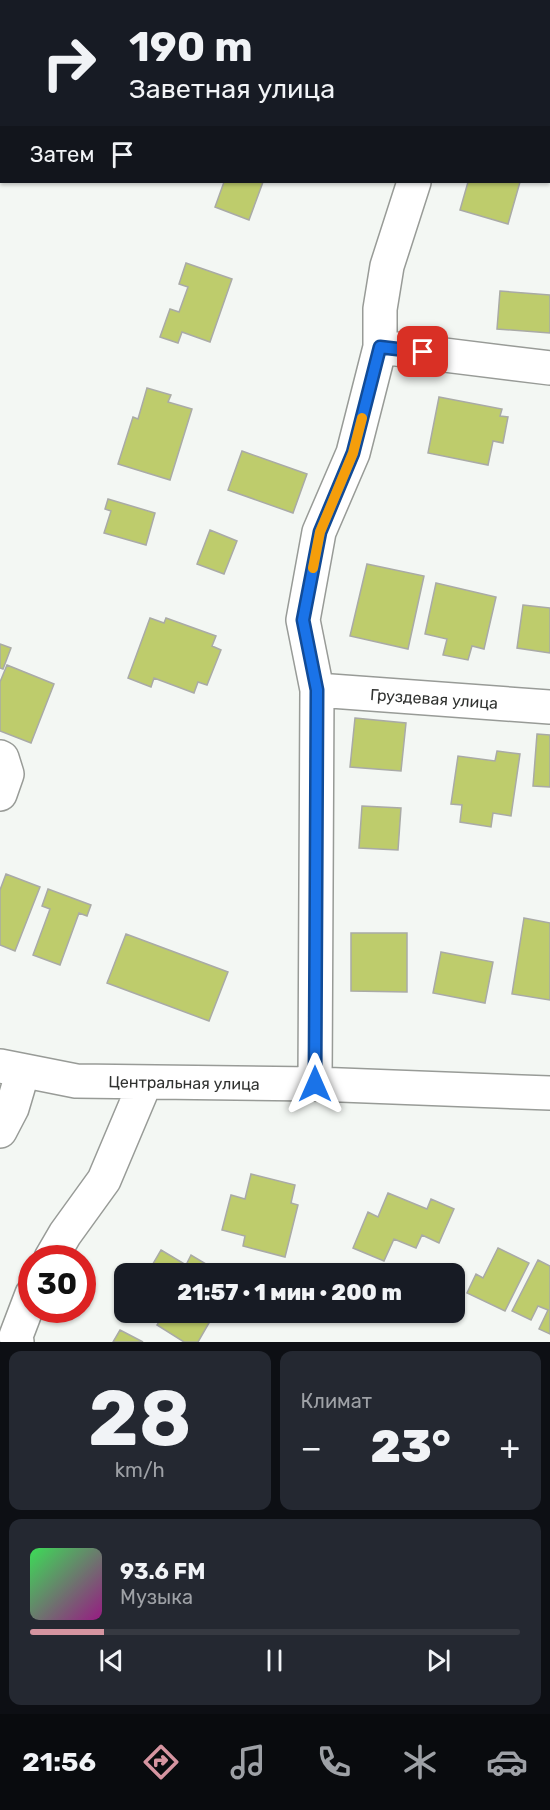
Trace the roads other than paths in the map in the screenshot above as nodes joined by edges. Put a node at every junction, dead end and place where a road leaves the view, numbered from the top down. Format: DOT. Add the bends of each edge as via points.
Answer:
graph roads {
  1 [pos="414,183"];
  2 [pos="380,347"];
  3 [pos="550,368"];
  4 [pos="317,690"];
  5 [pos="550,707"];
  6 [pos="0,757"];
  7 [pos="0,794"];
  8 [pos="11,1069"];
  9 [pos="145,1083"];
  10 [pos="315,1084"];
  11 [pos="550,1092"];
  12 [pos="0,1131"];
  13 [pos="59,1245"];
  14 [pos="0,1308"];
  15 [pos="22,1323"];
  16 [pos="17,1339"];
  1 -- 2 [label="street" via="387,266 380,309"];
  2 -- 3 [label="street"];
  2 -- 4 [label="street" via="353,453 317,543 303,620"];
  4 -- 5 [label="street, Груздевая улица"];
  4 -- 10 [label="street"];
  6 -- 7 [label="street" via="7,774"];
  8 -- 9 [label="street, Центральная улица" via="76,1081"];
  8 -- 12 [label="street" via="12,1108"];
  9 -- 10 [label="street, Центральная улица"];
  9 -- 13 [label="street" via="104,1180"];
  10 -- 11 [label="street, Центральная улица"];
  14 -- 16 [label="street"];
  15 -- 16 [label="street"];
}
